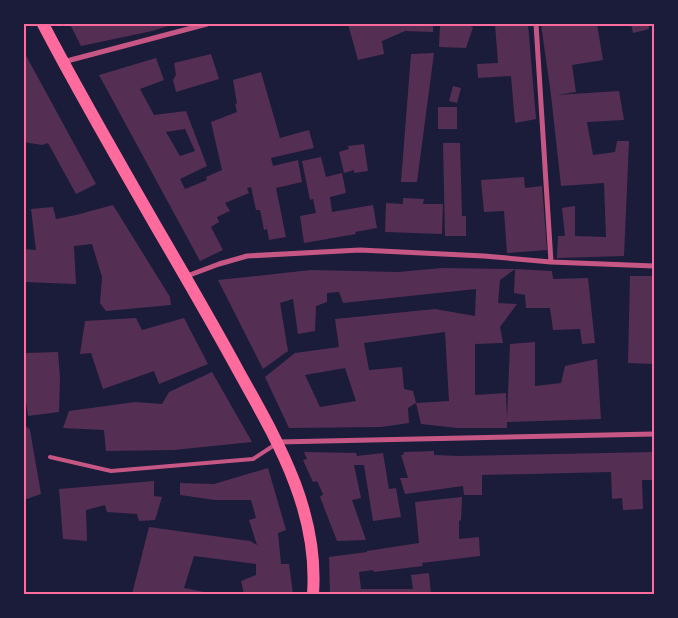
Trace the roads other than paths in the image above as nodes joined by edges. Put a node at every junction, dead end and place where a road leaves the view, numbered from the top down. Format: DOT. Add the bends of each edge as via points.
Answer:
graph roads {
  1 [pos="43,24"];
  2 [pos="207,24"];
  3 [pos="536,24"];
  4 [pos="63,62"];
  5 [pos="551,262"];
  6 [pos="654,266"];
  7 [pos="187,276"];
  8 [pos="654,434"];
  9 [pos="278,442"];
  10 [pos="50,457"];
  11 [pos="313,594"];
  1 -- 4 [label="main road"];
  2 -- 4 [label="street"];
  3 -- 5 [label="street"];
  4 -- 7 [label="main road"];
  5 -- 6 [label="street"];
  5 -- 7 [label="street" via="360,250 247,256"];
  7 -- 9 [label="main road"];
  8 -- 9 [label="street"];
  9 -- 10 [label="lane" via="253,459 111,471"];
  9 -- 11 [label="main road" via="303,505 310,539"];
}
